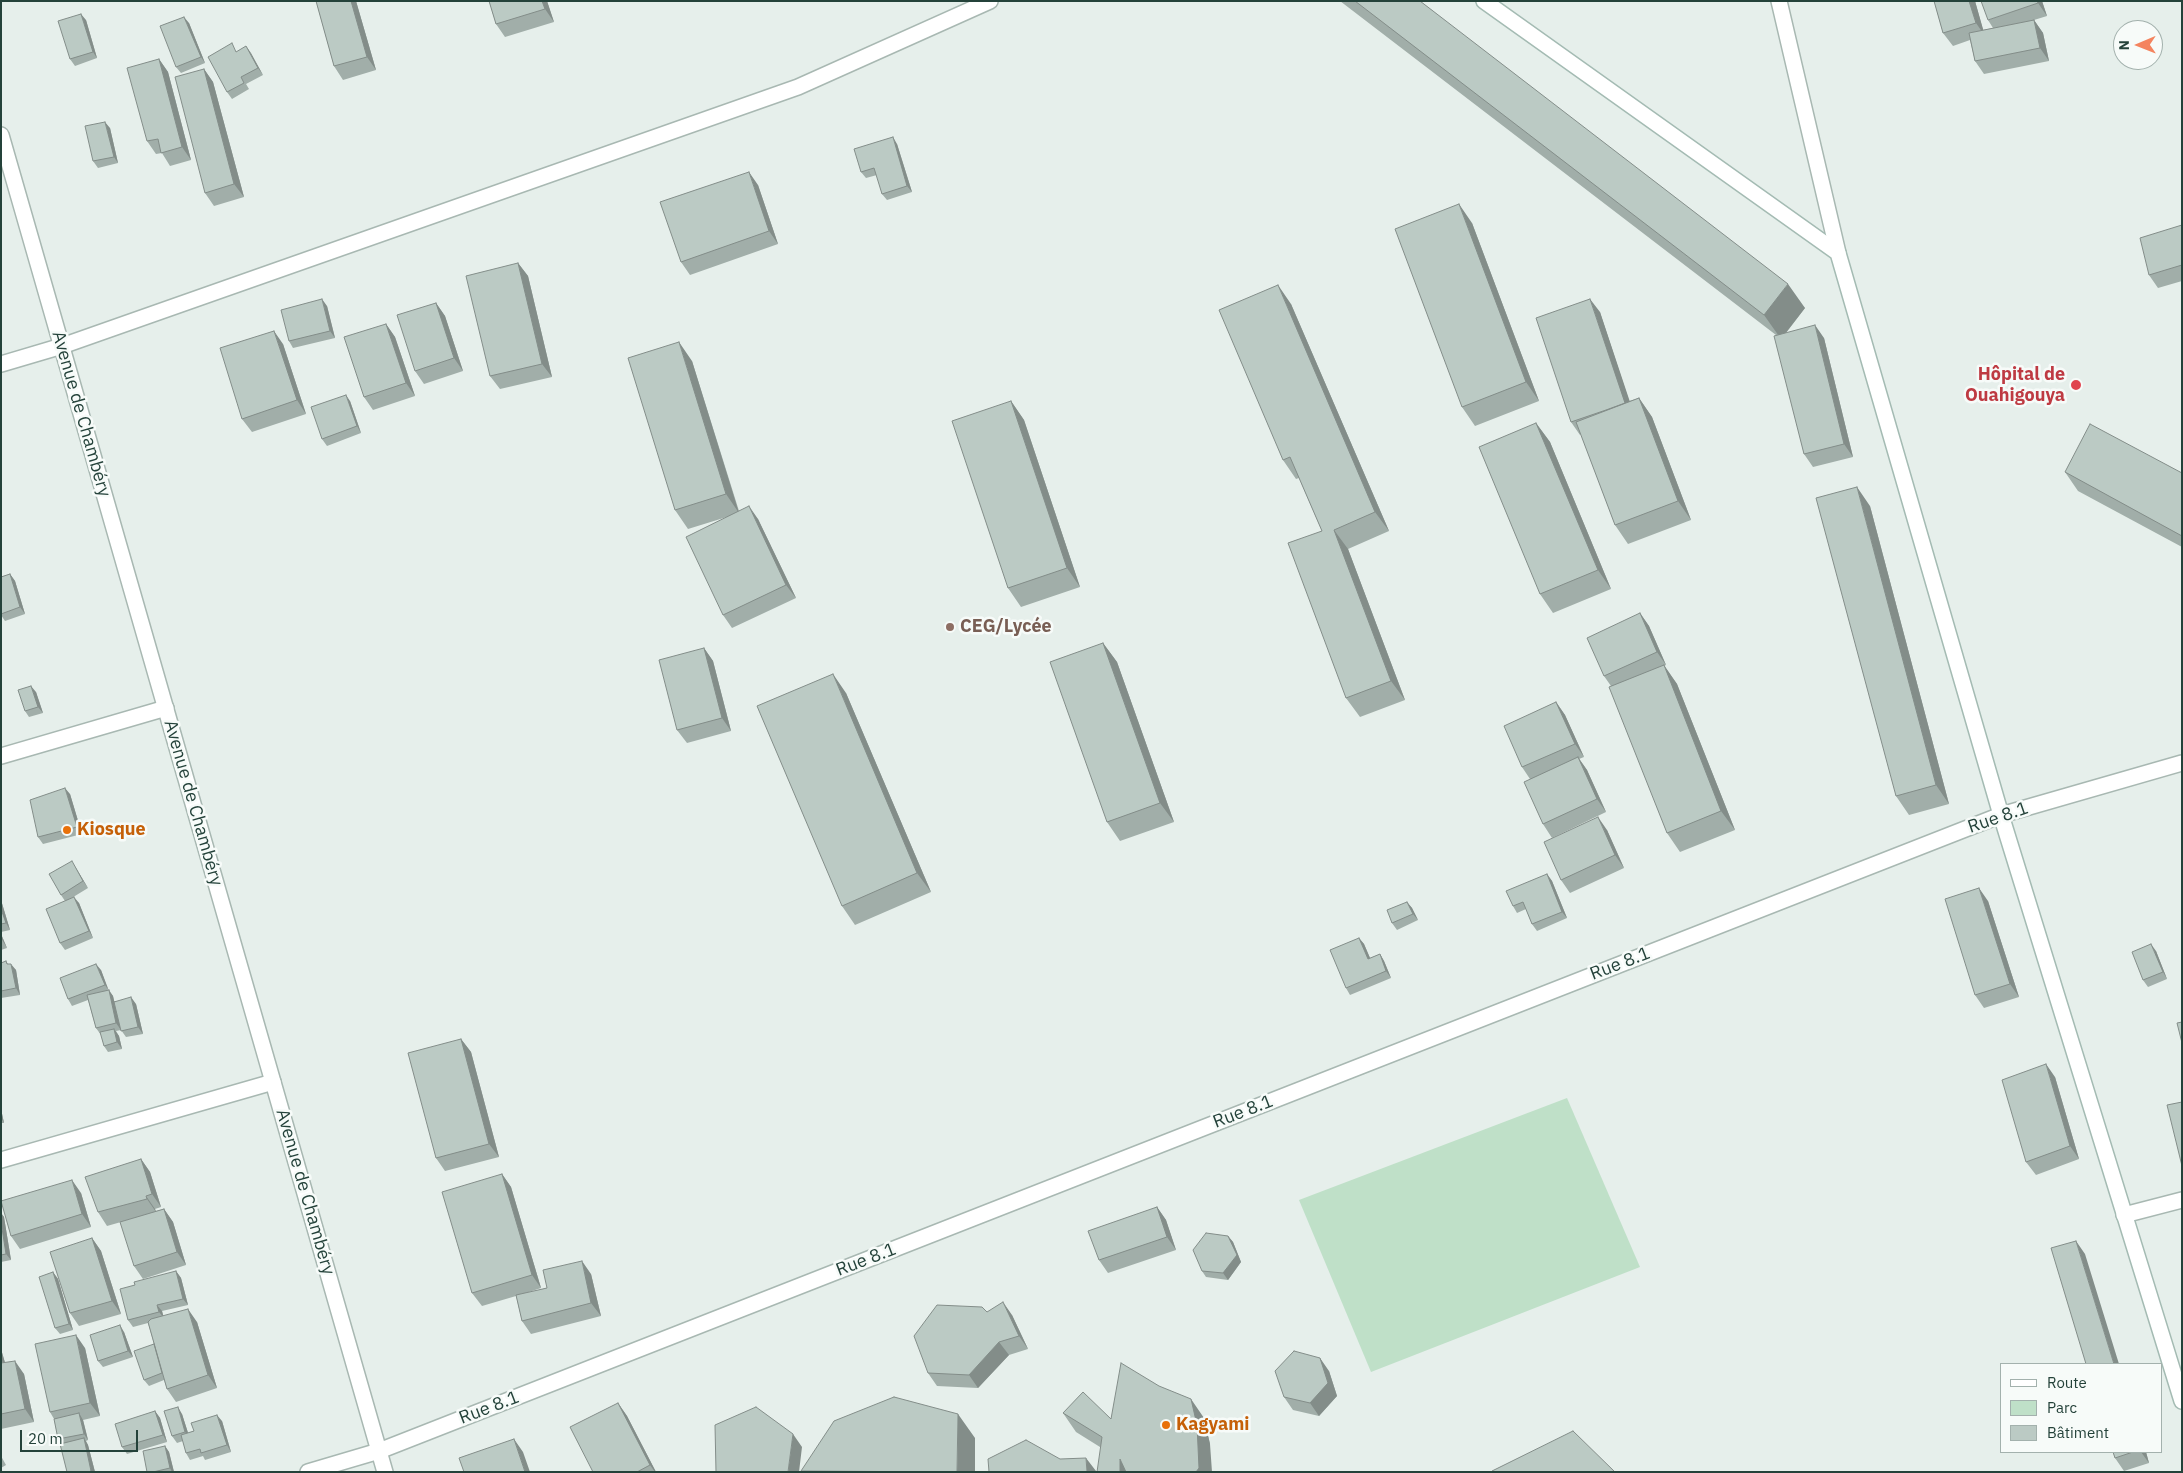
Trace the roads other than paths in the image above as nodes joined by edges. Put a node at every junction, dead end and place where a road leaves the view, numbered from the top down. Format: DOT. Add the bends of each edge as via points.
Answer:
graph roads {
  1 [pos="990,1"];
  2 [pos="1484,1"];
  3 [pos="1779,1"];
  4 [pos="1,135"];
  5 [pos="1838,253"];
  6 [pos="62,346"];
  7 [pos="1,364"];
  8 [pos="166,708"];
  9 [pos="1,756"];
  10 [pos="2182,764"];
  11 [pos="2001,815"];
  12 [pos="273,1082"];
  13 [pos="1,1160"];
  14 [pos="2182,1200"];
  15 [pos="2124,1215"];
  16 [pos="2182,1401"];
  17 [pos="379,1451"];
  18 [pos="308,1472"];
  19 [pos="385,1472"];
  1 -- 6 [label="street" via="798,87"];
  2 -- 5 [label="street"];
  3 -- 5 [label="street"];
  4 -- 6 [label="street, Avenue de Chambéry"];
  5 -- 11 [label="street"];
  6 -- 7 [label="street"];
  6 -- 8 [label="street, Avenue de Chambéry"];
  8 -- 9 [label="street"];
  8 -- 12 [label="street, Avenue de Chambéry"];
  10 -- 11 [label="street, Rue 8.1"];
  11 -- 15 [label="street"];
  11 -- 17 [label="street, Rue 8.1"];
  12 -- 13 [label="street"];
  12 -- 17 [label="street, Avenue de Chambéry"];
  14 -- 15 [label="street"];
  15 -- 16 [label="street"];
  17 -- 18 [label="street, Rue 8.1"];
  17 -- 19 [label="street, Avenue de Chambéry"];
}
